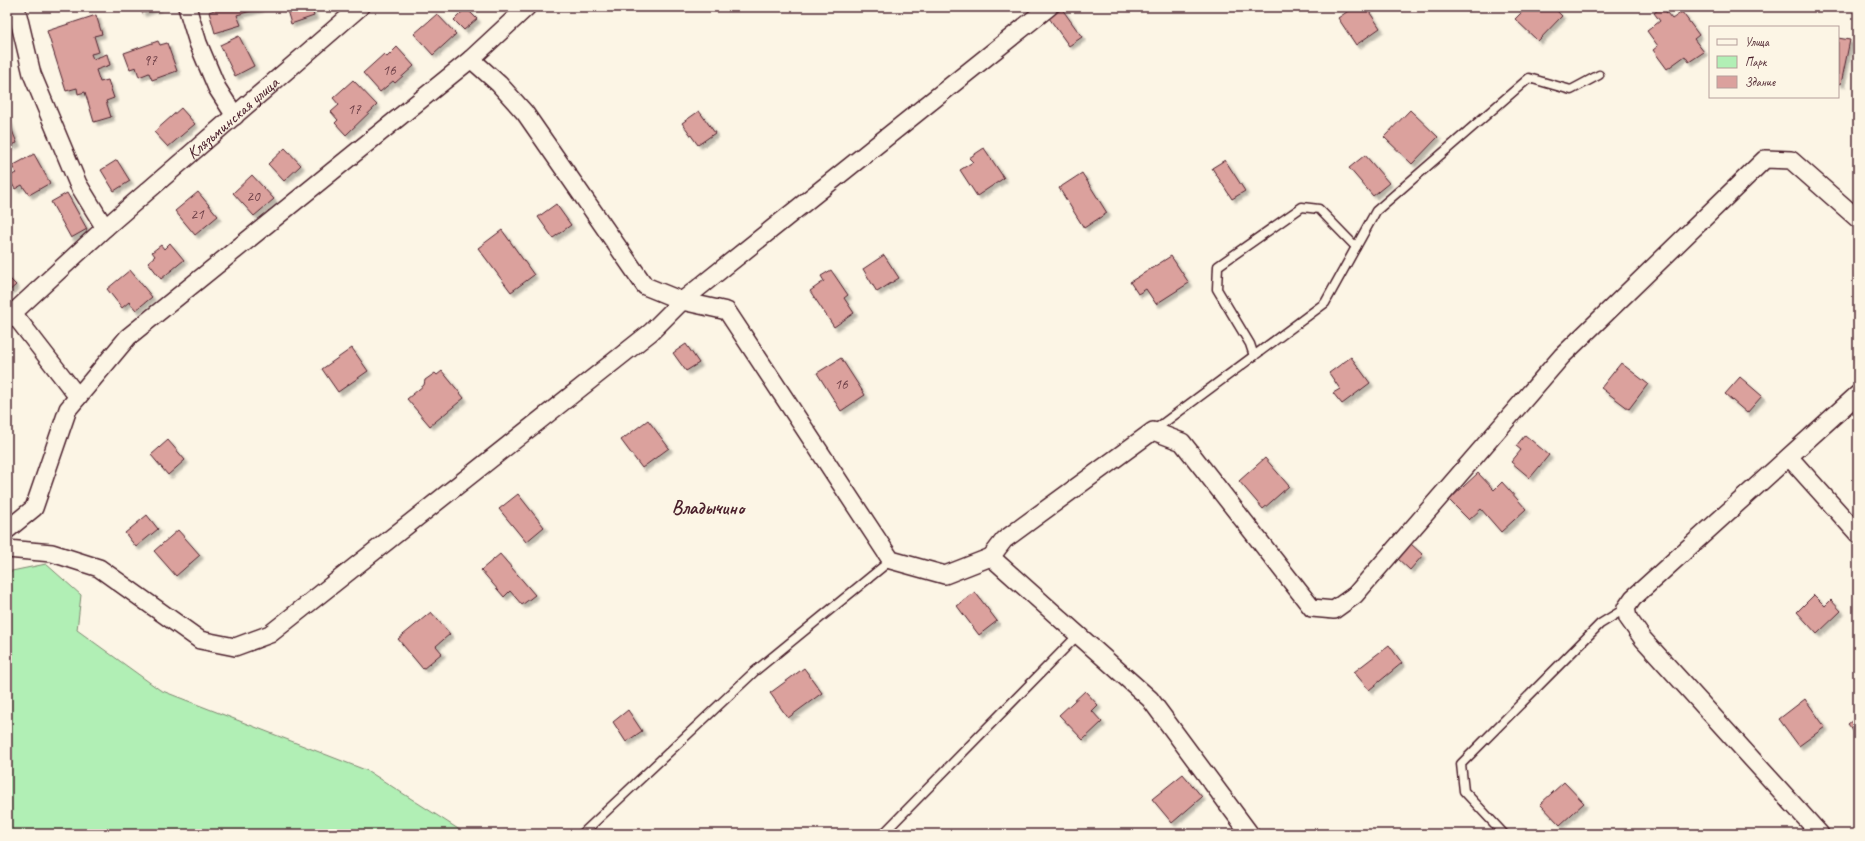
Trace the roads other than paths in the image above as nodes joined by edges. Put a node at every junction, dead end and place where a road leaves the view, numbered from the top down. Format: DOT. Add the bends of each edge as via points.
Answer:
graph roads {
  1 [pos="16,7"];
  2 [pos="187,7"];
  3 [pos="360,7"];
  4 [pos="527,7"];
  5 [pos="1049,7"];
  6 [pos="472,59"];
  7 [pos="1598,75"];
  8 [pos="235,116"];
  9 [pos="1858,219"];
  10 [pos="105,228"];
  11 [pos="1356,247"];
  12 [pos="682,301"];
  13 [pos="10,316"];
  14 [pos="1254,356"];
  15 [pos="1858,394"];
  16 [pos="78,397"];
  17 [pos="1153,431"];
  18 [pos="1789,457"];
  19 [pos="7,530"];
  20 [pos="1858,534"];
  21 [pos="7,549"];
  22 [pos="991,557"];
  23 [pos="891,560"];
  24 [pos="1626,608"];
  25 [pos="1078,635"];
  26 [pos="582,834"];
  27 [pos="883,834"];
  28 [pos="1250,834"];
  29 [pos="1504,834"];
  30 [pos="1820,834"];
  1 -- 10 [label="street" via="32,74 78,184"];
  2 -- 8 [label="street" via="214,82"];
  3 -- 8 [label="street, Клязьминская улица"];
  4 -- 6 [label="street"];
  5 -- 12 [label="street"];
  6 -- 12 [label="street" via="525,113 645,286"];
  6 -- 16 [label="street" via="128,337"];
  7 -- 11 [label="lane" via="1571,90 1529,78 1376,211"];
  8 -- 10 [label="street, Клязьминская улица"];
  9 -- 17 [label="street" via="1791,160 1765,159 1562,356 1355,596 1334,610 1312,608 1182,442"];
  10 -- 13 [label="street, Клязьминская улица"];
  11 -- 14 [label="lane" via="1325,303"];
  11 -- 14 [label="lane" via="1319,210 1302,207 1218,266 1217,288 1250,344"];
  12 -- 21 [label="street" via="651,332 270,634 235,647 200,640 99,568 52,553"];
  12 -- 23 [label="street" via="728,311"];
  13 -- 16 [label="street, Клязьминская улица"];
  14 -- 17 [label="lane"];
  15 -- 18 [label="street"];
  16 -- 19 [label="street" via="68,409 34,508"];
  17 -- 22 [label="street" via="1004,540"];
  18 -- 20 [label="street"];
  18 -- 24 [label="street" via="1633,598"];
  22 -- 23 [label="street" via="945,575"];
  22 -- 25 [label="street"];
  23 -- 26 [label="lane" via="754,672"];
  24 -- 29 [label="lane" via="1600,624 1461,764 1464,791"];
  24 -- 30 [label="street" via="1628,618 1644,639"];
  25 -- 27 [label="lane"];
  25 -- 28 [label="street" via="1150,699"];
}
